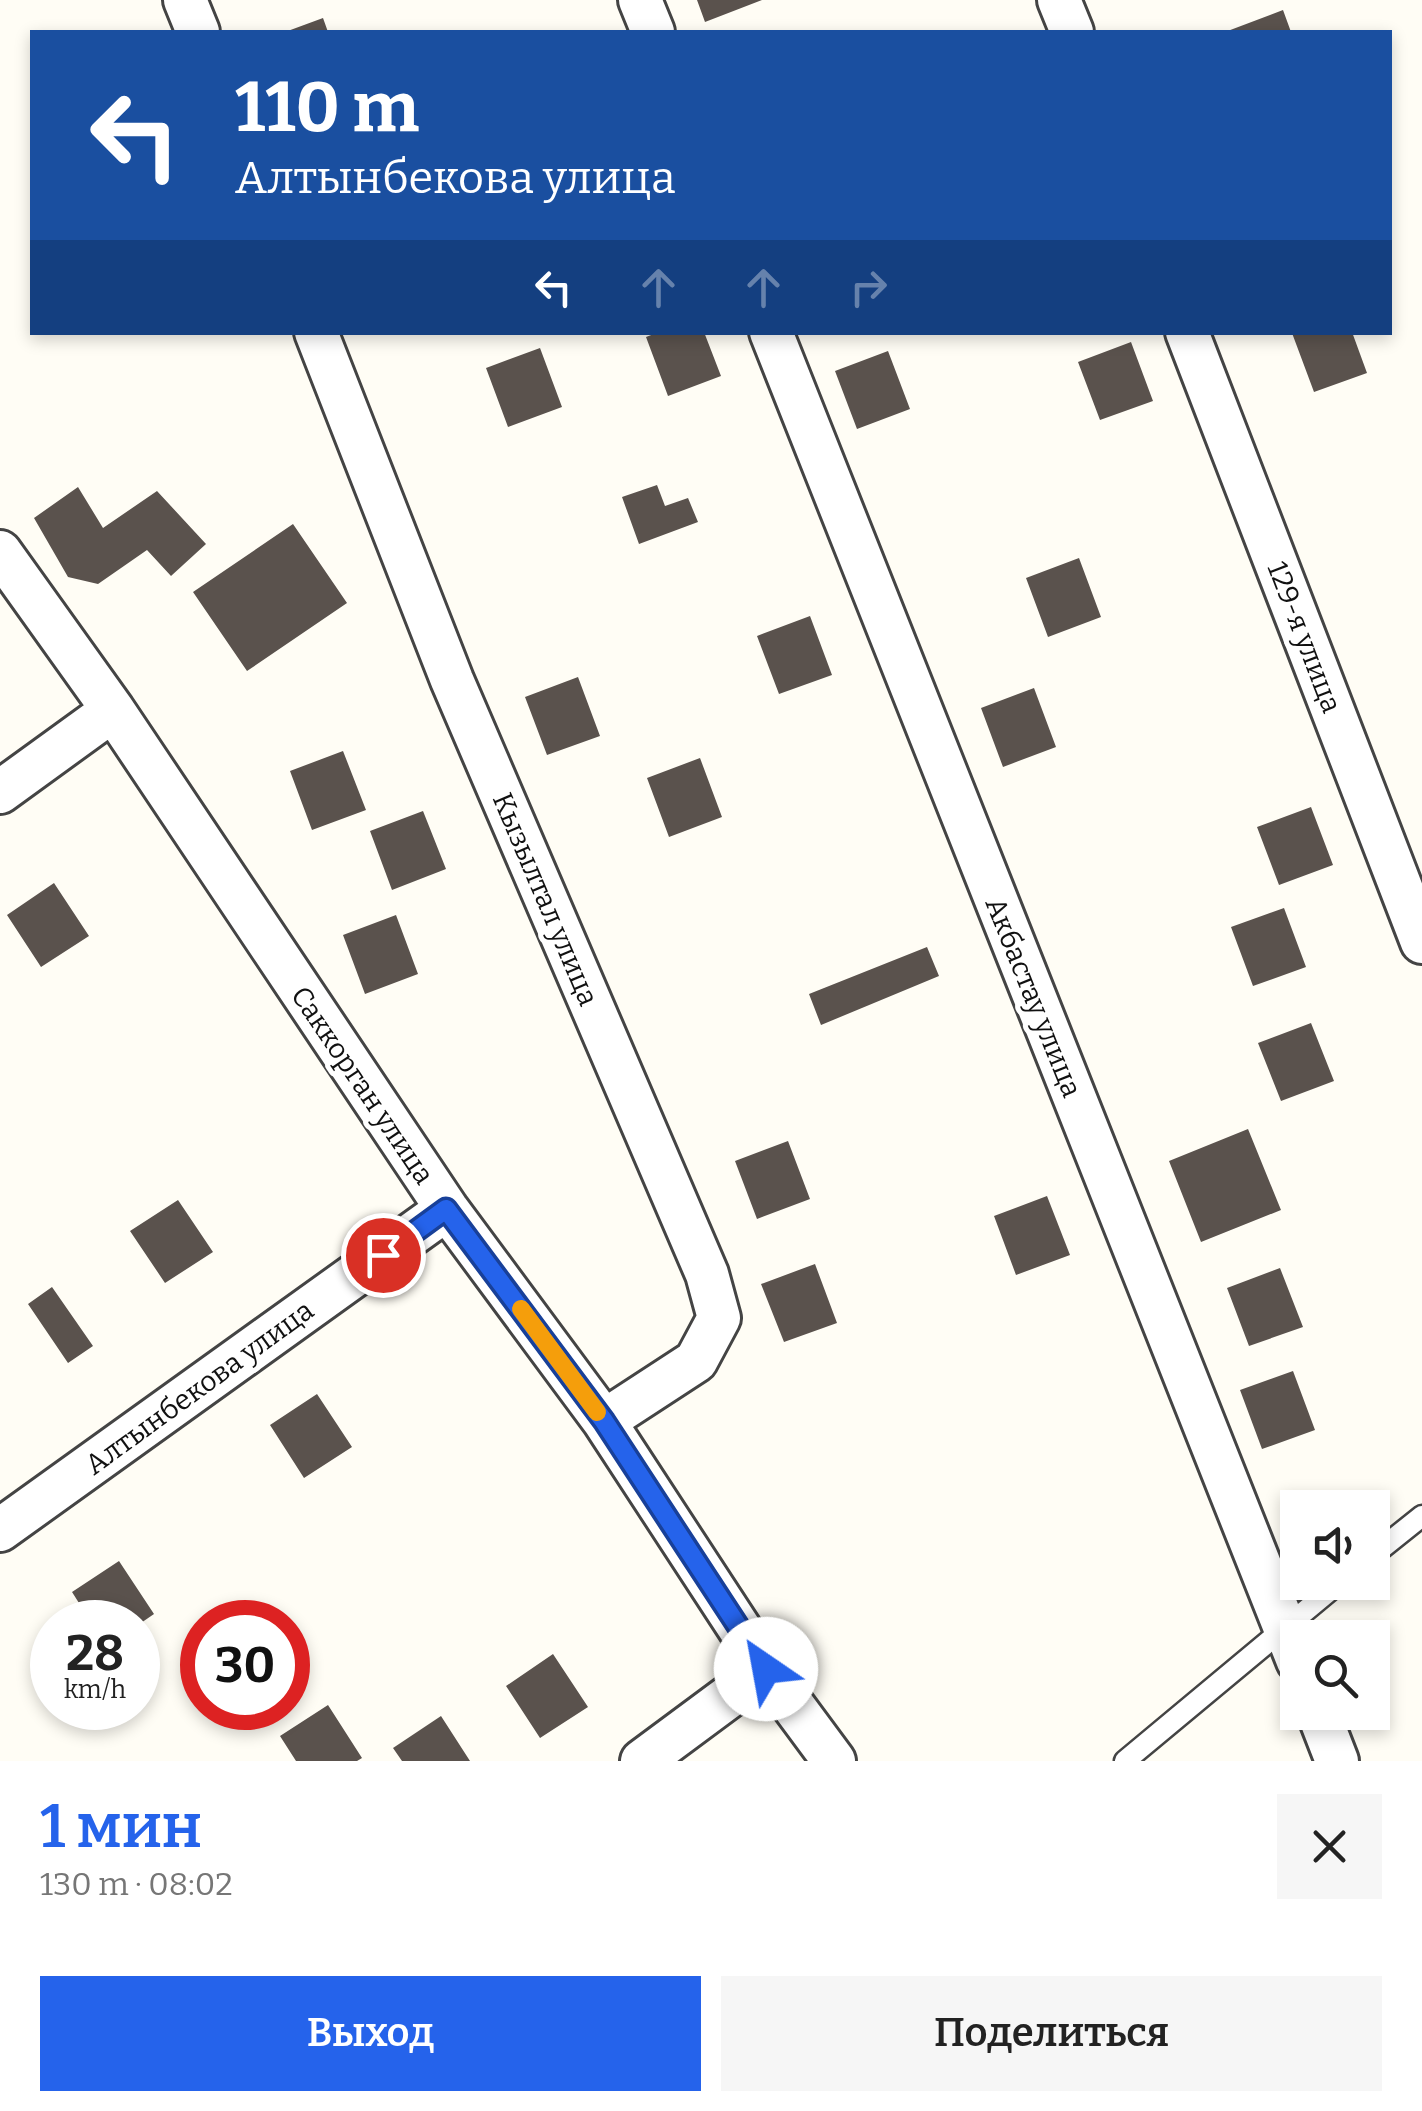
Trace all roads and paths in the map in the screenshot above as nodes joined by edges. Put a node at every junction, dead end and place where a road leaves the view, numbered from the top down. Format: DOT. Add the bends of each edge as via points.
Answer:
graph roads {
  1 [pos="185,0"];
  2 [pos="640,0"];
  3 [pos="1060,0"];
  4 [pos="197,30"];
  5 [pos="652,30"];
  6 [pos="1071,30"];
  7 [pos="317,335"];
  8 [pos="773,335"];
  9 [pos="1189,335"];
  10 [pos="0,552"];
  11 [pos="113,710"];
  12 [pos="0,792"];
  13 [pos="1422,942"];
  14 [pos="446,1209"];
  15 [pos="604,1421"];
  16 [pos="1422,1516"];
  17 [pos="0,1530"];
  18 [pos="1390,1542"];
  19 [pos="1326,1600"];
  20 [pos="1282,1620"];
  21 [pos="1310,1620"];
  22 [pos="1280,1652"];
  23 [pos="766,1669"];
  24 [pos="1325,1730"];
  25 [pos="642,1761"];
  26 [pos="834,1761"];
  27 [pos="1126,1761"];
  28 [pos="1337,1761"];
  1 -- 4 [label="street"];
  2 -- 5 [label="street"];
  3 -- 6 [label="street"];
  7 -- 15 [label="street, Кызылтал улица" via="452,680 707,1274 719,1318 696,1362"];
  8 -- 20 [label="street, Акбастау улица"];
  9 -- 13 [label="street, 129-я улица"];
  10 -- 11 [label="street, Саккорган улица"];
  11 -- 12 [label="street"];
  11 -- 14 [label="street, Саккорган улица"];
  14 -- 15 [label="street, Саккорган улица"];
  14 -- 17 [label="street, Алтынбекова улица"];
  15 -- 23 [label="street, Саккорган улица"];
  16 -- 18 [label="lane"];
  19 -- 21 [label="lane"];
  22 -- 27 [label="lane"];
  23 -- 25 [label="street"];
  23 -- 26 [label="street, Саккорган улица"];
  24 -- 28 [label="street"];
}
